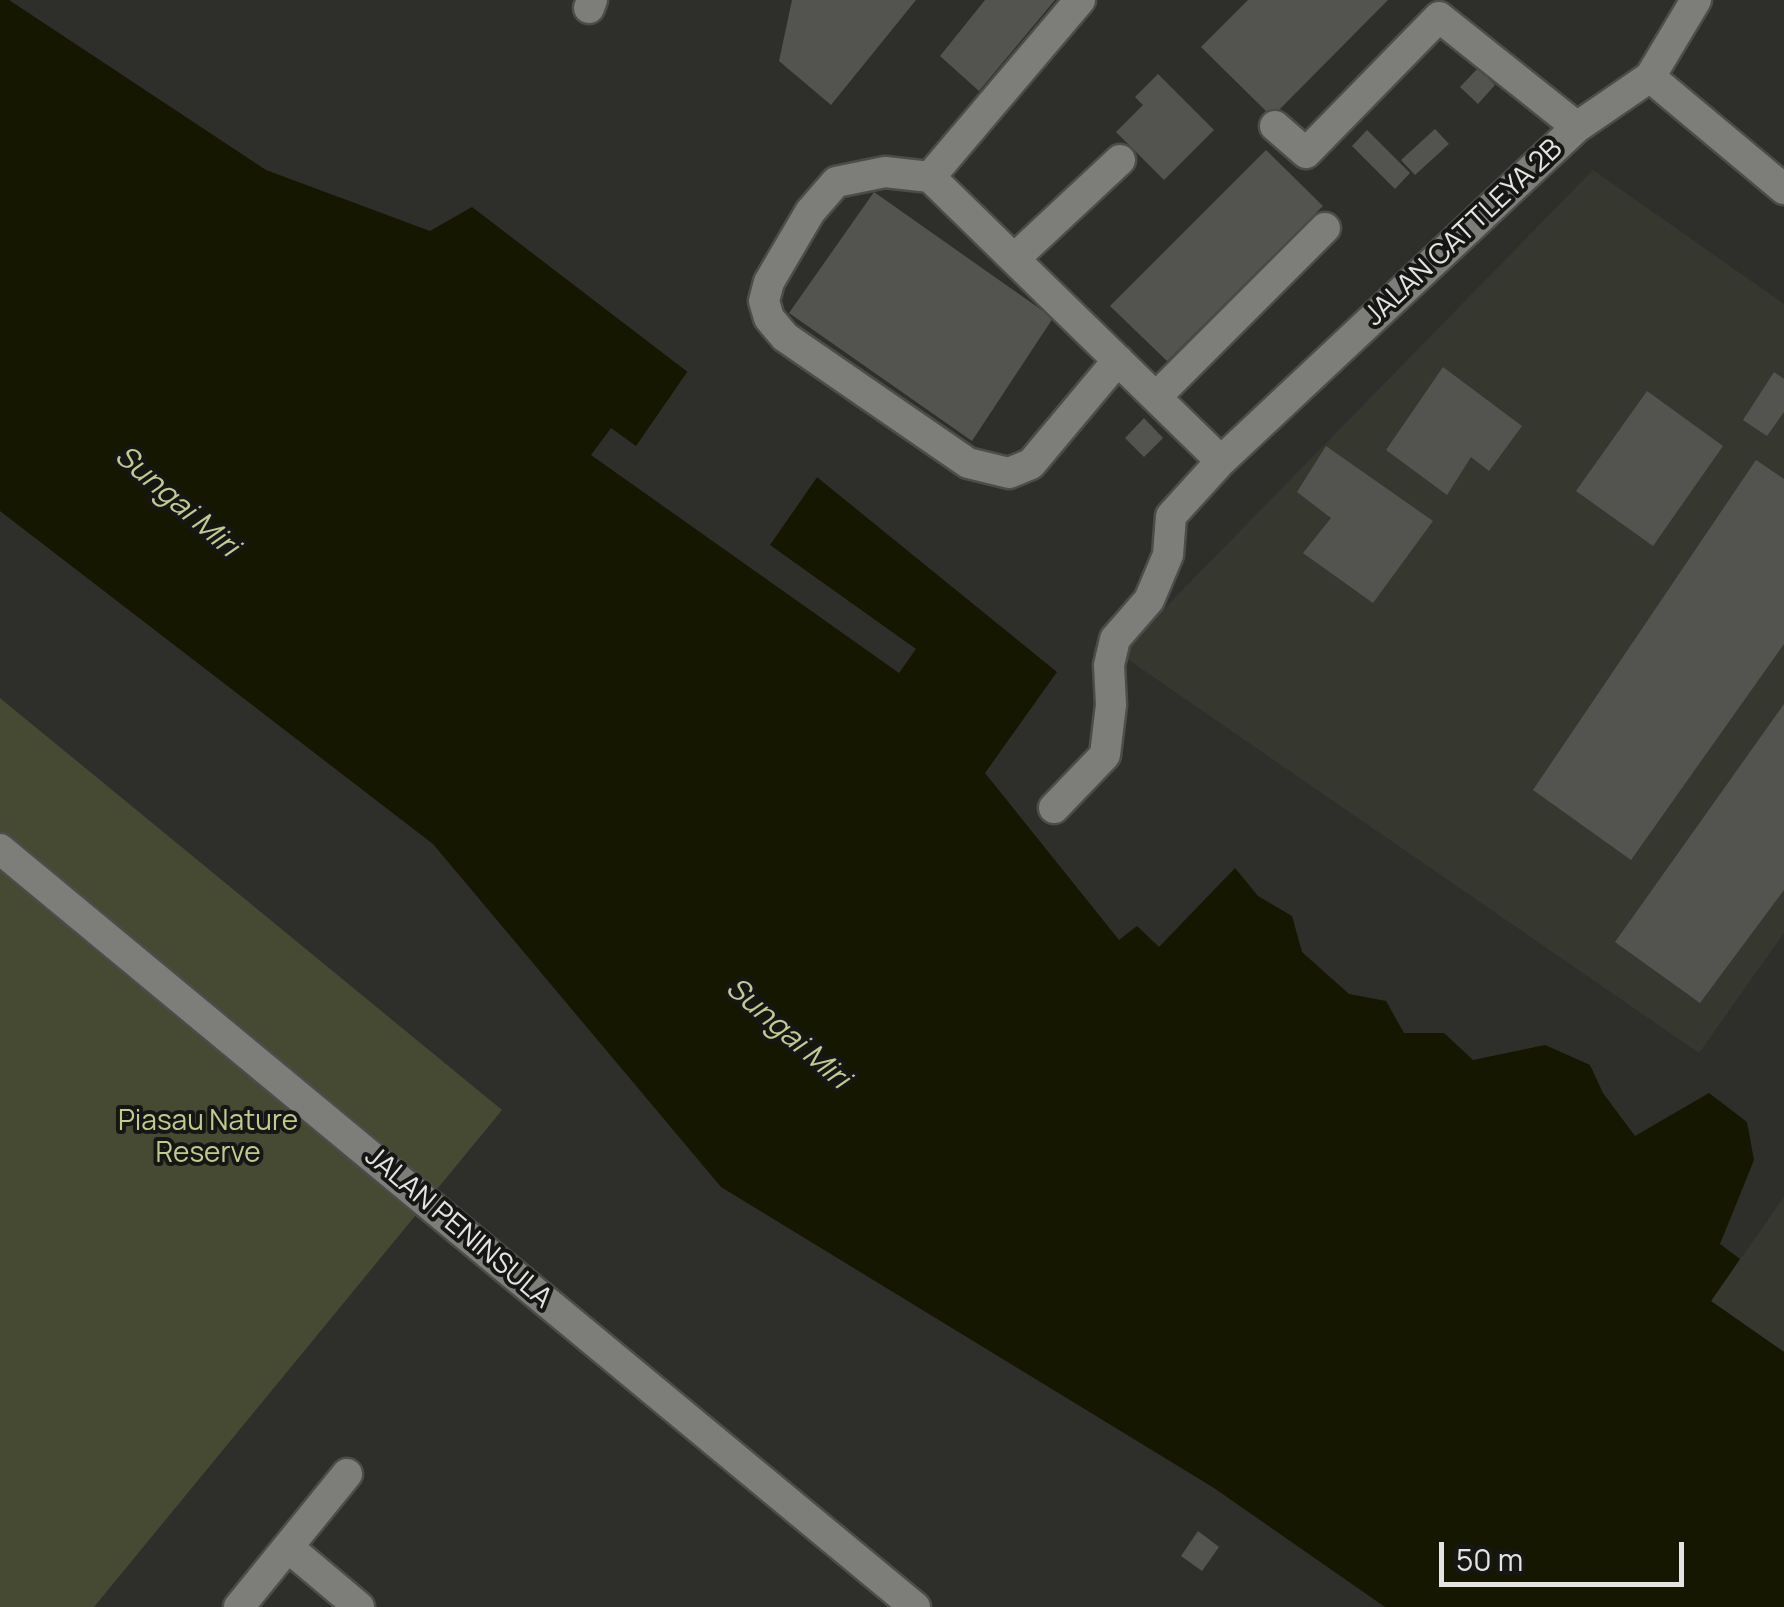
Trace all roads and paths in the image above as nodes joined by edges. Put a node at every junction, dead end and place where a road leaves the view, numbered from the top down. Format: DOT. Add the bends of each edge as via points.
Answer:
graph roads {
  1 [pos="1080,0"];
  2 [pos="1696,0"];
  3 [pos="1650,77"];
  4 [pos="1275,126"];
  5 [pos="1577,128"];
  6 [pos="1120,160"];
  7 [pos="930,177"];
  8 [pos="1784,189"];
  9 [pos="1325,228"];
  10 [pos="1014,258"];
  11 [pos="1118,360"];
  12 [pos="1156,397"];
  13 [pos="1222,461"];
  14 [pos="1054,808"];
  15 [pos="0,849"];
  16 [pos="347,1474"];
  17 [pos="289,1548"];
  18 [pos="238,1607"];
  19 [pos="359,1607"];
  20 [pos="915,1607"];
  1 -- 7 [label="street"];
  2 -- 3 [label="street, JALAN CATTLEYA 2B"];
  3 -- 5 [label="street, JALAN CATTLEYA 2B"];
  3 -- 8 [label="street"];
  4 -- 5 [label="street" via="1306,153 1439,17"];
  5 -- 13 [label="street, JALAN CATTLEYA 2B"];
  6 -- 10 [label="street"];
  7 -- 10 [label="street"];
  7 -- 11 [label="street" via="885,172 836,182 769,282 764,301 785,337 968,463 1009,473 1031,464"];
  9 -- 12 [label="street"];
  10 -- 11 [label="street"];
  11 -- 12 [label="street"];
  12 -- 13 [label="street"];
  13 -- 14 [label="street, JALAN CATTLEYA 2B" via="1171,516 1168,556 1150,600 1115,639 1105,755"];
  15 -- 20 [label="street, JALAN PENINSULA"];
  16 -- 17 [label="street"];
  17 -- 18 [label="street"];
  17 -- 19 [label="street"];
}
